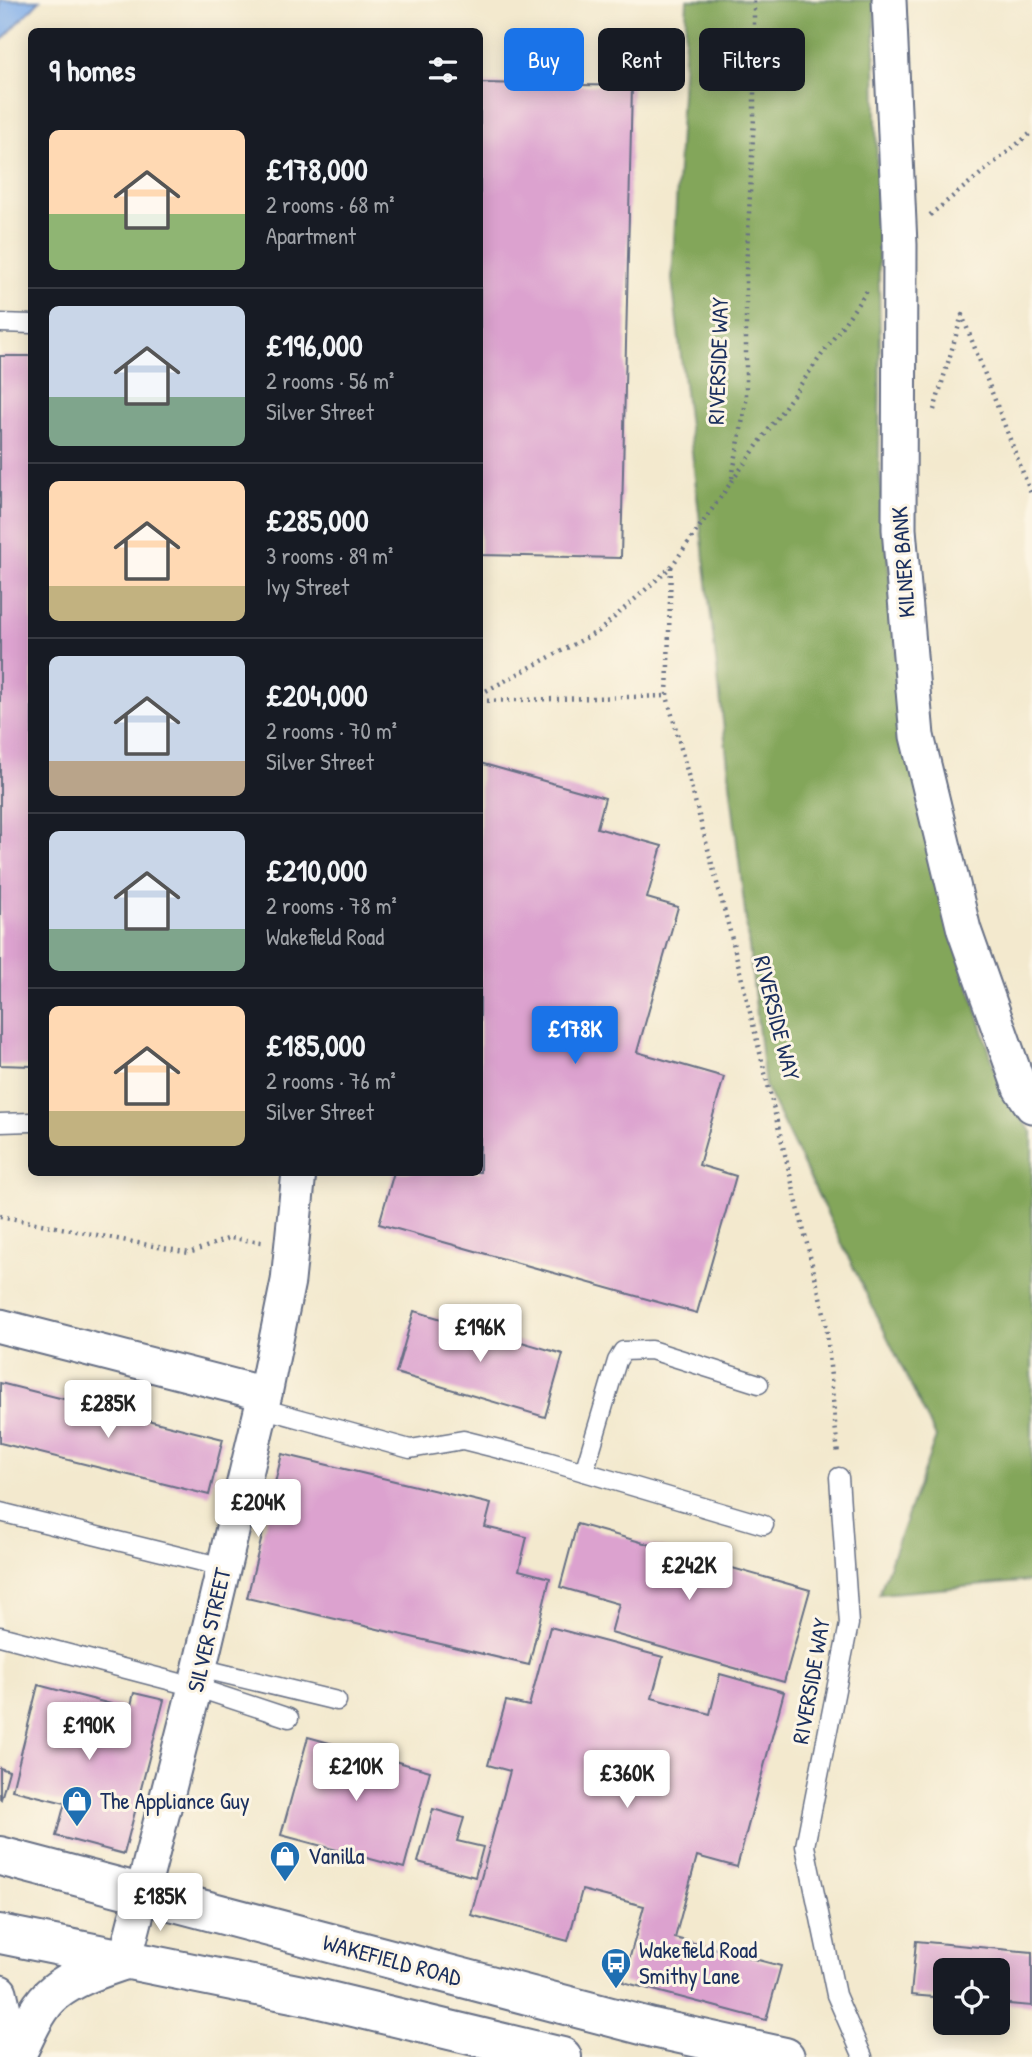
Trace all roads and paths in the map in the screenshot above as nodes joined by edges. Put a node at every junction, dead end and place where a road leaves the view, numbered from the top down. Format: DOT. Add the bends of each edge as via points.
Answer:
graph roads {
  1 [pos="754,0"];
  2 [pos="889,0"];
  3 [pos="1032,132"];
  4 [pos="923,221"];
  5 [pos="868,290"];
  6 [pos="0,323"];
  7 [pos="28,324"];
  8 [pos="931,422"];
  9 [pos="732,482"];
  10 [pos="1032,496"];
  11 [pos="671,567"];
  12 [pos="483,692"];
  13 [pos="667,696"];
  14 [pos="483,701"];
  15 [pos="1032,1106"];
  16 [pos="28,1122"];
  17 [pos="0,1123"];
  18 [pos="299,1176"];
  19 [pos="0,1216"];
  20 [pos="292,1245"];
  21 [pos="0,1326"];
  22 [pos="759,1384"];
  23 [pos="263,1401"];
  24 [pos="584,1472"];
  25 [pos="839,1477"];
  26 [pos="0,1512"];
  27 [pos="764,1525"];
  28 [pos="223,1567"];
  29 [pos="0,1636"];
  30 [pos="197,1677"];
  31 [pos="337,1701"];
  32 [pos="289,1718"];
  33 [pos="0,1856"];
  34 [pos="144,1892"];
  35 [pos="0,1934"];
  36 [pos="125,1960"];
  37 [pos="0,1992"];
  38 [pos="5,2057"];
  39 [pos="16,2057"];
  40 [pos="562,2057"];
  41 [pos="785,2057"];
  42 [pos="863,2057"];
  1 -- 9 [label="path, RIVERSIDE WAY" via="746,402"];
  2 -- 15 [label="street, KILNER BANK" via="900,245 899,528 917,736 964,930 1020,1088"];
  3 -- 4 [label="path"];
  5 -- 9 [label="path"];
  6 -- 7 [label="lane"];
  8 -- 10 [label="path" via="962,315"];
  9 -- 11 [label="path, RIVERSIDE WAY"];
  11 -- 12 [label="path" via="599,631"];
  11 -- 13 [label="path, RIVERSIDE WAY"];
  13 -- 14 [label="path"];
  13 -- 25 [label="path, RIVERSIDE WAY" via="736,952 826,1321"];
  16 -- 17 [label="lane"];
  18 -- 20 [label="street, SILVER STREET"];
  19 -- 20 [label="path" via="189,1253 230,1238"];
  20 -- 23 [label="street, SILVER STREET"];
  21 -- 23 [label="street"];
  22 -- 24 [label="lane" via="651,1350 623,1351"];
  23 -- 24 [label="lane" via="411,1448 463,1440"];
  23 -- 28 [label="street, SILVER STREET"];
  24 -- 27 [label="lane"];
  25 -- 42 [label="lane, RIVERSIDE WAY" via="849,1624 805,1846 836,1995"];
  26 -- 28 [label="lane"];
  28 -- 30 [label="street, SILVER STREET"];
  29 -- 30 [label="lane"];
  30 -- 31 [label="lane"];
  30 -- 32 [label="lane"];
  30 -- 34 [label="street, SILVER STREET"];
  33 -- 34 [label="highway, WAKEFIELD ROAD"];
  34 -- 36 [label="street, SILVER STREET"];
  34 -- 41 [label="highway, WAKEFIELD ROAD" via="653,2028"];
  35 -- 36 [label="highway"];
  36 -- 39 [label="highway" via="54,1992"];
  36 -- 40 [label="highway" via="312,1997"];
  37 -- 38 [label="street"];
}
